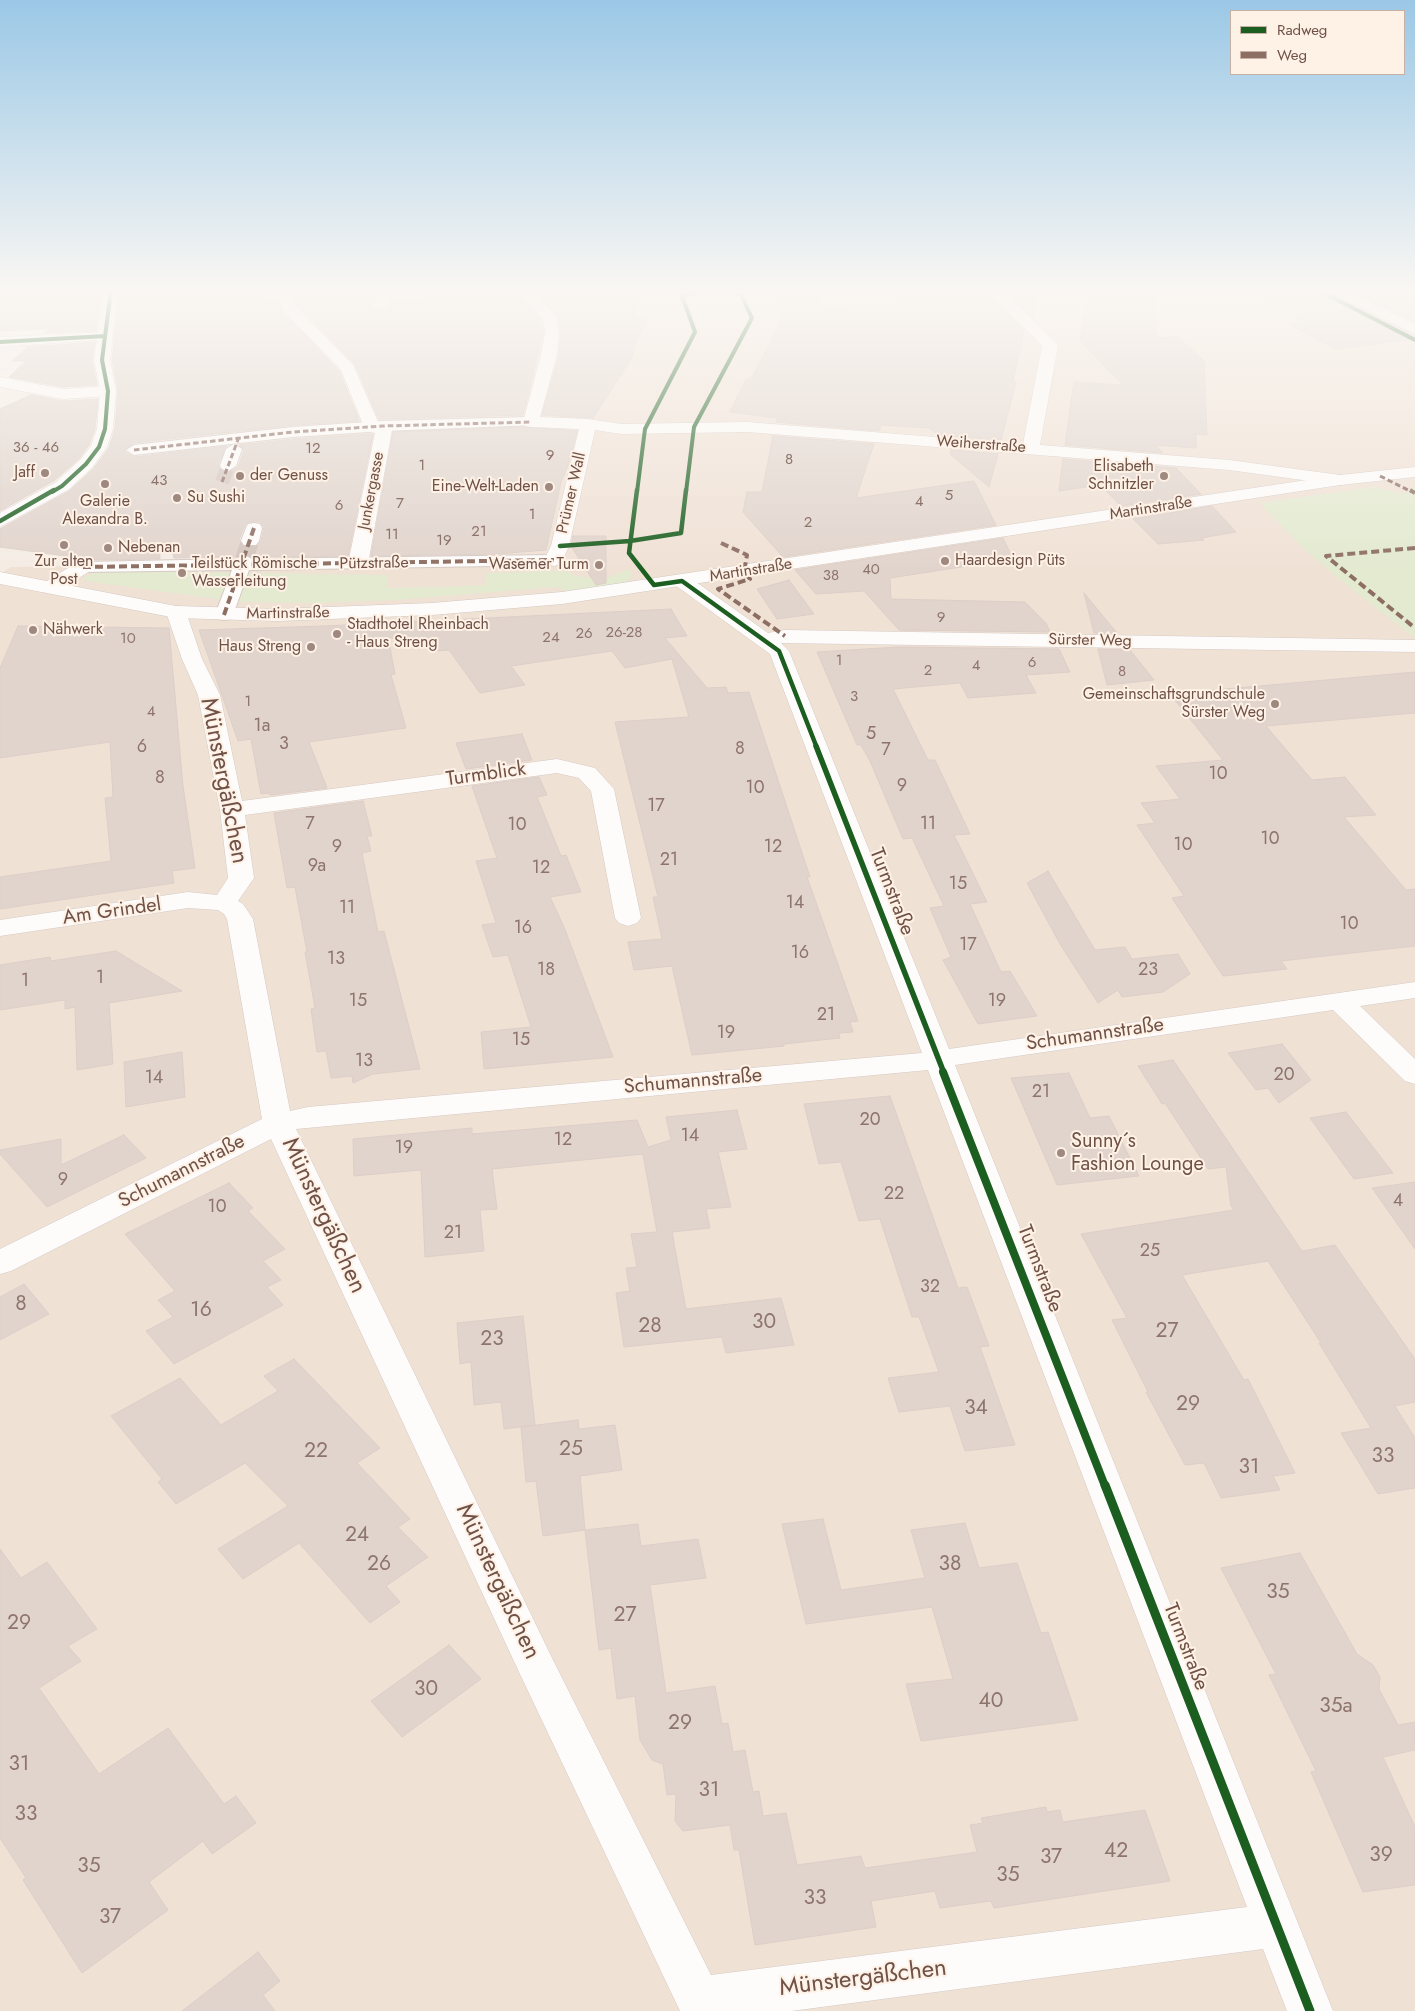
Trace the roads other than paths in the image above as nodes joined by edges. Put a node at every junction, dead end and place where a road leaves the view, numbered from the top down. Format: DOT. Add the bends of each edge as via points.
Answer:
graph roads {
  1 [pos="10,384"];
  2 [pos="107,384"];
  3 [pos="354,384"];
  4 [pos="542,384"];
  5 [pos="1043,384"];
  6 [pos="108,391"];
  7 [pos="531,422"];
  8 [pos="588,424"];
  9 [pos="372,427"];
  10 [pos="237,442"];
  11 [pos="1031,448"];
  12 [pos="134,450"];
  13 [pos="1229,465"];
  14 [pos="228,466"];
  15 [pos="1415,472"];
  16 [pos="1340,480"];
  17 [pos="1260,492"];
  18 [pos="0,521"];
  19 [pos="554,560"];
  20 [pos="244,563"];
  21 [pos="358,564"];
  22 [pos="84,567"];
  23 [pos="0,578"];
  24 [pos="682,581"];
  25 [pos="49,588"];
  26 [pos="176,612"];
  27 [pos="224,615"];
  28 [pos="764,640"];
  29 [pos="1415,646"];
  30 [pos="232,810"];
  31 [pos="224,903"];
  32 [pos="628,918"];
  33 [pos="0,928"];
  34 [pos="1415,990"];
  35 [pos="1339,1001"];
  36 [pos="939,1060"];
  37 [pos="1415,1075"];
  38 [pos="278,1123"];
  39 [pos="0,1263"];
  40 [pos="1275,1925"];
  41 [pos="1310,2011"];
  1 -- 6 [label="street" via="63,394"];
  2 -- 6 [label="street"];
  3 -- 9 [label="street"];
  4 -- 7 [label="street"];
  5 -- 11 [label="street"];
  6 -- 18 [label="street" via="105,428 99,447 86,464 51,493"];
  7 -- 8 [label="street, Weiherstraße"];
  7 -- 9 [label="street, Weiherstraße"];
  8 -- 11 [label="street, Weiherstraße" via="620,429 748,427"];
  8 -- 19 [label="street, Prümer Wall"];
  9 -- 10 [label="street, Weiherstraße"];
  9 -- 21 [label="street, Junkergasse" via="384,430"];
  10 -- 12 [label="street, Weiherstraße"];
  10 -- 14 [label="street"];
  11 -- 13 [label="street, Weiherstraße"];
  13 -- 16 [label="street, Weiherstraße"];
  13 -- 17 [label="street"];
  15 -- 16 [label="street, Martinstraße"];
  16 -- 17 [label="street, Martinstraße"];
  17 -- 24 [label="street, Martinstraße"];
  19 -- 21 [label="street, Pützstraße"];
  20 -- 21 [label="street, Pützstraße"];
  20 -- 22 [label="street, Pützstraße"];
  20 -- 27 [label="street"];
  22 -- 25 [label="street, Pützstraße"];
  23 -- 25 [label="street, Martinstraße"];
  24 -- 27 [label="street, Martinstraße" via="562,598 432,609"];
  24 -- 28 [label="street, Turmstraße"];
  25 -- 26 [label="street, Martinstraße"];
  26 -- 27 [label="street, Martinstraße"];
  26 -- 30 [label="street, Münstergäßchen" via="209,695"];
  28 -- 29 [label="street, Sürster Weg" via="785,636"];
  28 -- 36 [label="street, Turmstraße" via="779,650"];
  30 -- 31 [label="street, Münstergäßchen" via="241,878"];
  30 -- 32 [label="street, Turmblick" via="557,766 587,773 602,788"];
  31 -- 33 [label="street, Am Grindel" via="188,900"];
  31 -- 38 [label="street, Münstergäßchen" via="234,909 240,919"];
  34 -- 35 [label="street, Schumannstraße"];
  35 -- 36 [label="street, Schumannstraße"];
  35 -- 37 [label="street"];
  36 -- 38 [label="street, Schumannstraße" via="318,1116"];
  36 -- 40 [label="street, Turmstraße"];
  38 -- 39 [label="street, Schumannstraße"];
  38 -- 40 [label="street, Münstergäßchen" via="699,2000"];
  40 -- 41 [label="street, Turmstraße"];
}
